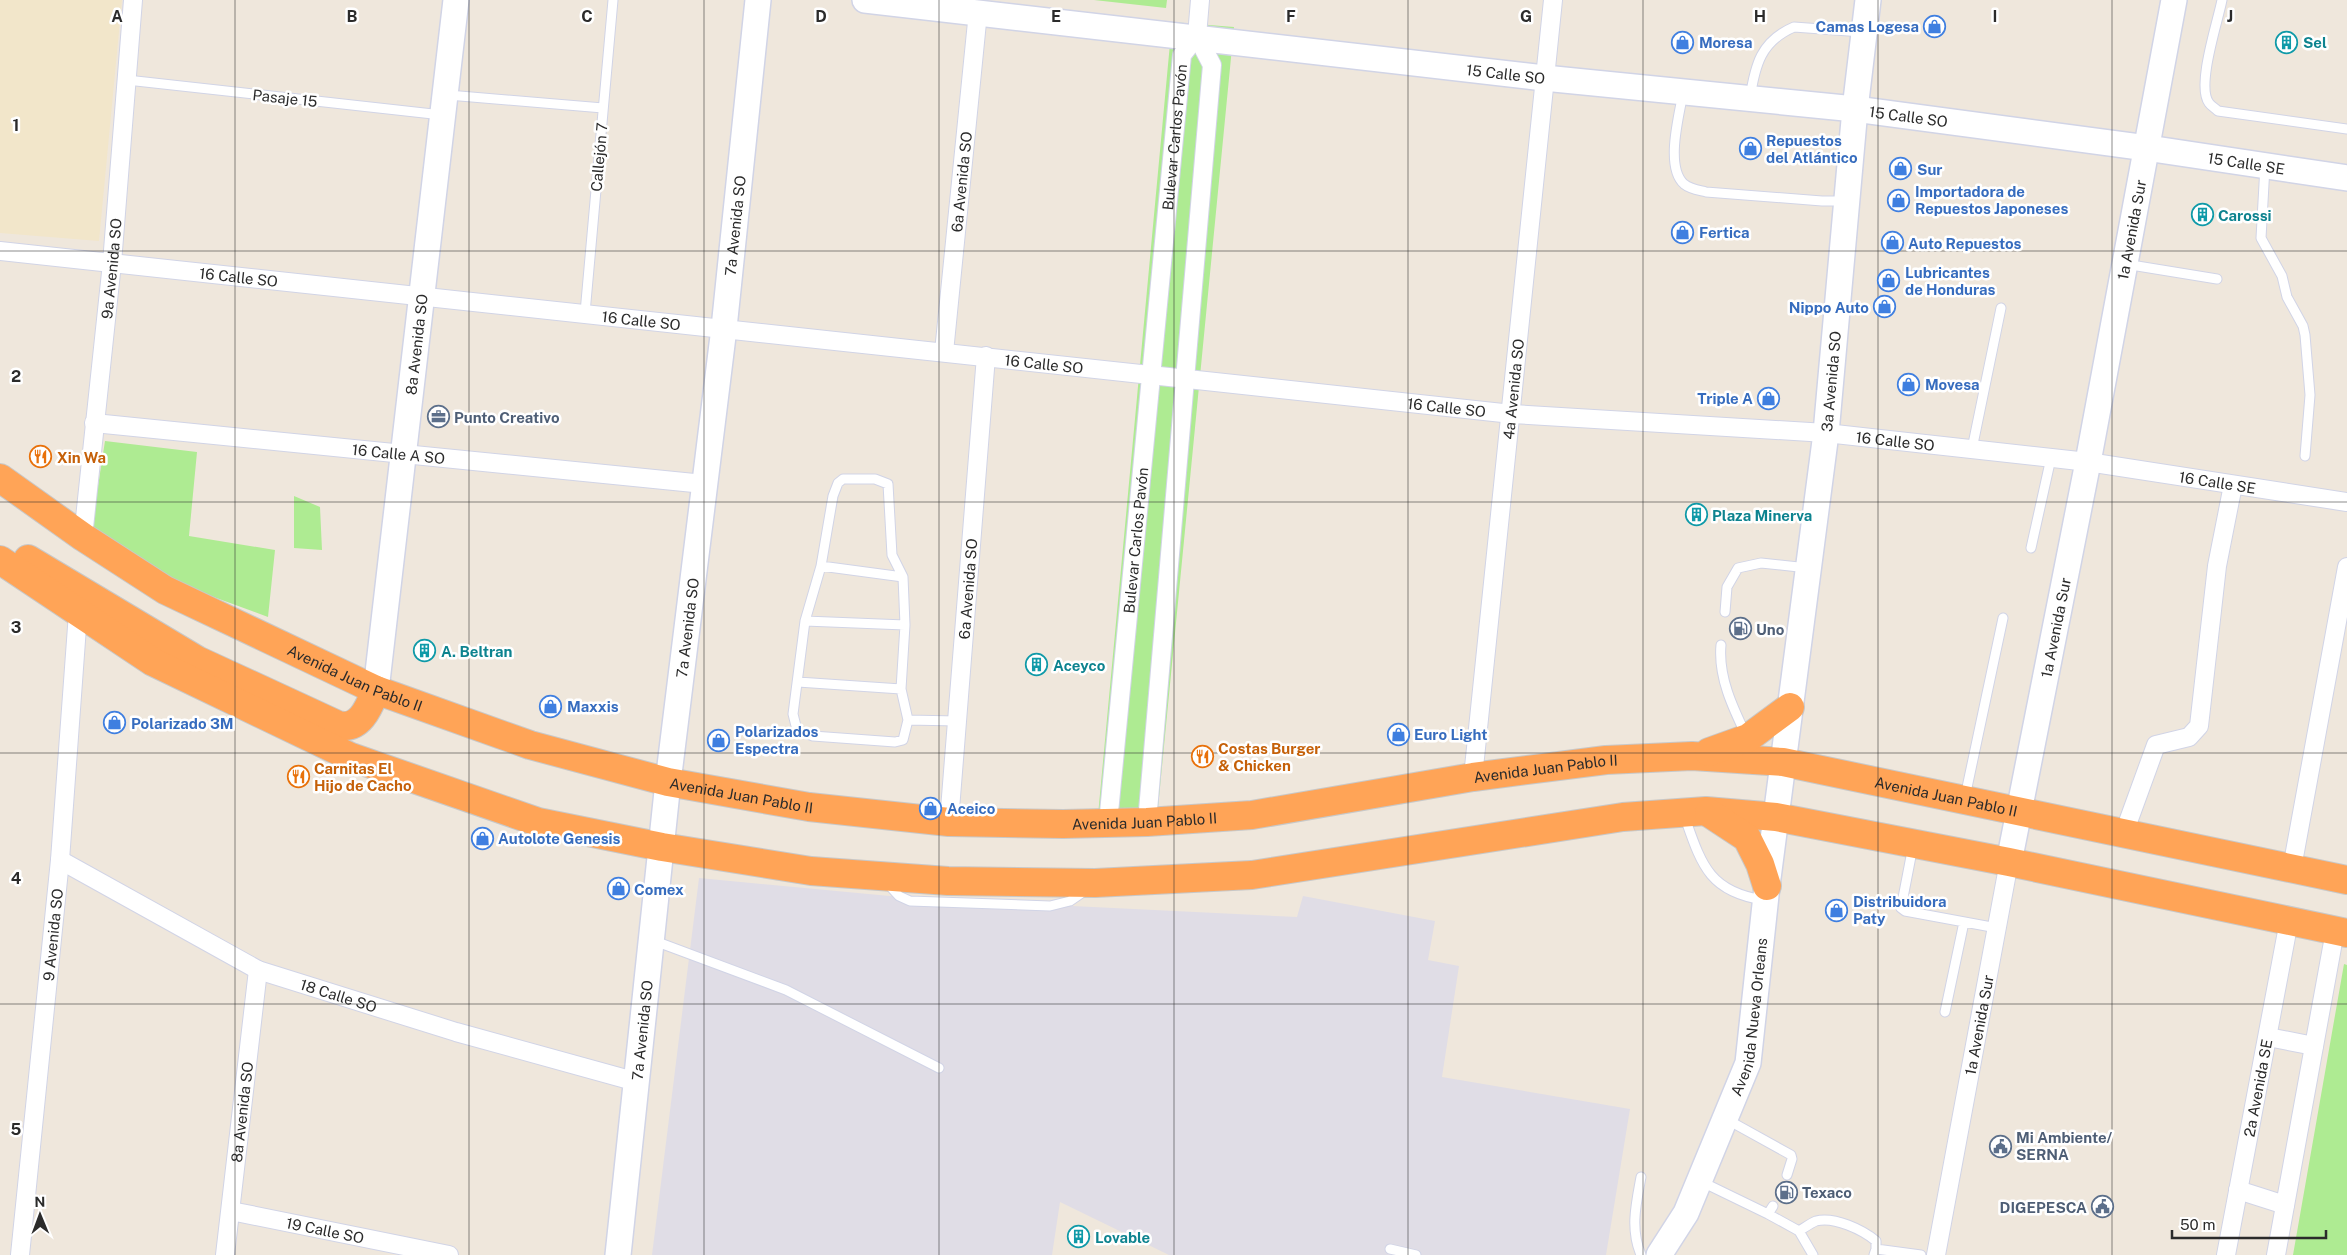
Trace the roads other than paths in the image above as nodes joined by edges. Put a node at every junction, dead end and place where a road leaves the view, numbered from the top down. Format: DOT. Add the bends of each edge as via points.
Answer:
graph roads {
  1 [pos="133,0"];
  2 [pos="456,0"];
  3 [pos="613,0"];
  4 [pos="758,0"];
  5 [pos="865,0"];
  6 [pos="1200,0"];
  7 [pos="1553,0"];
  8 [pos="1868,0"];
  9 [pos="2174,0"];
  10 [pos="2222,0"];
  11 [pos="978,12"];
  12 [pos="1864,32"];
  13 [pos="1197,36"];
  14 [pos="1544,78"];
  15 [pos="127,80"];
  16 [pos="1683,92"];
  17 [pos="1750,98"];
  18 [pos="444,105"];
  19 [pos="603,108"];
  20 [pos="1855,109"];
  21 [pos="2347,129"];
  22 [pos="2147,148"];
  23 [pos="2265,166"];
  24 [pos="2347,178"];
  25 [pos="1847,201"];
  26 [pos="0,251"];
  27 [pos="112,263"];
  28 [pos="2125,264"];
  29 [pos="2218,279"];
  30 [pos="422,296"];
  31 [pos="2001,308"];
  32 [pos="584,314"];
  33 [pos="724,328"];
  34 [pos="944,352"];
  35 [pos="986,356"];
  36 [pos="1150,373"];
  37 [pos="1186,377"];
  38 [pos="1512,414"];
  39 [pos="94,423"];
  40 [pos="1826,433"];
  41 [pos="1972,449"];
  42 [pos="403,454"];
  43 [pos="2305,456"];
  44 [pos="2051,458"];
  45 [pos="2088,462"];
  46 [pos="0,478"];
  47 [pos="704,484"];
  48 [pos="2233,484"];
  49 [pos="2347,502"];
  50 [pos="82,537"];
  51 [pos="0,544"];
  52 [pos="2031,548"];
  53 [pos="0,560"];
  54 [pos="821,566"];
  55 [pos="2347,567"];
  56 [pos="1808,568"];
  57 [pos="903,577"];
  58 [pos="1725,612"];
  59 [pos="78,613"];
  60 [pos="2003,618"];
  61 [pos="804,621"];
  62 [pos="905,625"];
  63 [pos="1721,645"];
  64 [pos="798,682"];
  65 [pos="901,689"];
  66 [pos="376,690"];
  67 [pos="1790,707"];
  68 [pos="908,720"];
  69 [pos="957,721"];
  70 [pos="1748,738"];
  71 [pos="1692,756"];
  72 [pos="1783,762"];
  73 [pos="1473,777"];
  74 [pos="668,782"];
  75 [pos="1965,800"];
  76 [pos="2020,811"];
  77 [pos="1694,812"];
  78 [pos="1776,817"];
  79 [pos="949,822"];
  80 [pos="1147,822"];
  81 [pos="1108,823"];
  82 [pos="2124,833"];
  83 [pos="1913,844"];
  84 [pos="662,847"];
  85 [pos="60,860"];
  86 [pos="2009,862"];
  87 [pos="2292,868"];
  88 [pos="2347,880"];
  89 [pos="1766,893"];
  90 [pos="2289,921"];
  91 [pos="1964,922"];
  92 [pos="1997,928"];
  93 [pos="2341,932"];
  94 [pos="652,940"];
  95 [pos="258,970"];
  96 [pos="1945,1012"];
  97 [pos="2268,1037"];
  98 [pos="2314,1046"];
  99 [pos="939,1068"];
  100 [pos="637,1082"];
  101 [pos="1726,1118"];
  102 [pos="1786,1174"];
  103 [pos="1641,1177"];
  104 [pos="1700,1181"];
  105 [pos="2238,1190"];
  106 [pos="2285,1205"];
  107 [pos="231,1210"];
  108 [pos="1799,1231"];
  109 [pos="1390,1249"];
  110 [pos="1875,1252"];
  111 [pos="20,1255"];
  112 [pos="225,1255"];
  113 [pos="449,1255"];
  114 [pos="618,1255"];
  115 [pos="1416,1255"];
  116 [pos="1641,1255"];
  117 [pos="1659,1255"];
  118 [pos="1813,1255"];
  119 [pos="1921,1255"];
  120 [pos="1936,1255"];
  121 [pos="2226,1255"];
  122 [pos="2276,1255"];
  1 -- 15 [label="street, 9a Avenida SO"];
  2 -- 18 [label="street, 8a Avenida SO"];
  3 -- 19 [label="lane, Callejón 7"];
  4 -- 33 [label="street, 7a Avenida SO"];
  5 -- 11 [label="street, 15 Calle SO"];
  6 -- 13 [label="street"];
  7 -- 14 [label="street, 4a Avenida SO"];
  8 -- 12 [label="street, 3a Avenida SO"];
  9 -- 22 [label="street, 1a Avenida Sur"];
  10 -- 21 [label="lane" via="2205,76 2208,103 2218,111"];
  11 -- 13 [label="street, 15 Calle SO"];
  11 -- 34 [label="street, 6a Avenida SO"];
  12 -- 17 [label="lane" via="1794,27 1785,31 1765,48 1754,68"];
  12 -- 20 [label="street, 3a Avenida SO"];
  13 -- 14 [label="street, 15 Calle SO"];
  13 -- 36 [label="street, Bulevar Carlos Pavón" via="1182,55"];
  13 -- 37 [label="street, Bulevar Carlos Pavón" via="1212,65"];
  14 -- 16 [label="street, 15 Calle SO"];
  14 -- 38 [label="street, 4a Avenida SO"];
  15 -- 18 [label="lane, Pasaje 15"];
  15 -- 27 [label="street, 9a Avenida SO"];
  16 -- 17 [label="street, 15 Calle SO"];
  16 -- 25 [label="lane" via="1675,144 1675,171 1689,188 1822,202"];
  17 -- 20 [label="street, 15 Calle SO"];
  18 -- 19 [label="lane, Pasaje 15"];
  18 -- 30 [label="street, 8a Avenida SO"];
  19 -- 32 [label="lane, Callejón 7"];
  20 -- 22 [label="street, 15 Calle SO"];
  20 -- 25 [label="street, 3a Avenida SO"];
  22 -- 23 [label="street, 15 Calle SE"];
  22 -- 28 [label="street, 1a Avenida Sur"];
  23 -- 24 [label="street, 15 Calle SE"];
  23 -- 43 [label="lane" via="2261,238 2282,276 2287,297 2305,335 2310,395"];
  25 -- 40 [label="street, 3a Avenida SO"];
  26 -- 27 [label="street, 16 Calle SO"];
  27 -- 30 [label="street, 16 Calle SO"];
  27 -- 39 [label="street, 9a Avenida SO"];
  28 -- 29 [label="lane"];
  28 -- 45 [label="street, 1a Avenida Sur"];
  30 -- 32 [label="street, 16 Calle SO"];
  30 -- 42 [label="street, 8a Avenida SO"];
  31 -- 41 [label="lane"];
  32 -- 33 [label="street, 16 Calle SO"];
  33 -- 34 [label="street, 16 Calle SO"];
  33 -- 47 [label="street, 7a Avenida SO"];
  34 -- 35 [label="street, 16 Calle SO"];
  35 -- 36 [label="street, 16 Calle SO"];
  35 -- 69 [label="street, 6a Avenida SO"];
  36 -- 37 [label="street, 16 Calle SO"];
  36 -- 81 [label="street, Bulevar Carlos Pavón"];
  37 -- 38 [label="street, 16 Calle SO"];
  37 -- 80 [label="street, Bulevar Carlos Pavón"];
  38 -- 40 [label="street, 16 Calle SO"];
  38 -- 73 [label="street, 4a Avenida SO"];
  39 -- 42 [label="street, 16 Calle A SO"];
  39 -- 50 [label="street, 9a Avenida SO"];
  40 -- 41 [label="street, 16 Calle SO"];
  40 -- 56 [label="street, 3a Avenida SO"];
  41 -- 44 [label="street, 16 Calle SO"];
  42 -- 47 [label="street, 16 Calle A SO"];
  42 -- 66 [label="street, 8a Avenida SO"];
  44 -- 45 [label="street, 16 Calle SO"];
  44 -- 52 [label="lane"];
  45 -- 48 [label="street, 16 Calle SE"];
  45 -- 76 [label="street, 1a Avenida Sur"];
  46 -- 50 [label="highway, Avenida Juan Pablo II"];
  47 -- 74 [label="street, 7a Avenida SO"];
  48 -- 49 [label="street, 16 Calle SE"];
  48 -- 82 [label="street" via="2217,566 2199,726 2189,736 2156,745"];
  50 -- 66 [label="highway, Avenida Juan Pablo II" via="164,590"];
  51 -- 66 [label="highway" via="197,660 338,725 354,724 366,713"];
  53 -- 59 [label="highway"];
  54 -- 57 [label="lane"];
  54 -- 57 [label="lane" via="838,483 843,479 875,479 888,484 892,555"];
  54 -- 61 [label="lane"];
  55 -- 87 [label="street"];
  56 -- 58 [label="lane" via="1761,564 1738,568 1727,586"];
  56 -- 67 [label="street, 3a Avenida SO"];
  57 -- 62 [label="lane"];
  59 -- 84 [label="highway" via="153,662 351,757 538,822"];
  59 -- 85 [label="street, 9 Avenida SO"];
  60 -- 75 [label="lane"];
  61 -- 62 [label="lane"];
  61 -- 64 [label="lane"];
  62 -- 65 [label="lane"];
  63 -- 70 [label="lane" via="1724,680"];
  64 -- 65 [label="lane"];
  64 -- 68 [label="lane" via="793,714 797,730 813,736 895,742 904,740"];
  65 -- 68 [label="lane"];
  66 -- 74 [label="highway, Avenida Juan Pablo II" via="530,745"];
  67 -- 70 [label="highway"];
  67 -- 72 [label="street, 3a Avenida SO"];
  68 -- 69 [label="lane"];
  69 -- 79 [label="street, 6a Avenida SO"];
  70 -- 71 [label="highway" via="1721,750"];
  71 -- 72 [label="highway, Avenida Juan Pablo II"];
  71 -- 73 [label="highway, Avenida Juan Pablo II" via="1606,760"];
  72 -- 75 [label="highway, Avenida Juan Pablo II"];
  72 -- 78 [label="street, Avenida Nueva Orleans"];
  73 -- 80 [label="highway, Avenida Juan Pablo II" via="1252,815"];
  74 -- 79 [label="highway, Avenida Juan Pablo II" via="809,807"];
  74 -- 84 [label="street, 7a Avenida SO"];
  75 -- 76 [label="highway, Avenida Juan Pablo II"];
  76 -- 82 [label="highway, Avenida Juan Pablo II"];
  76 -- 86 [label="street, 1a Avenida Sur"];
  77 -- 78 [label="highway"];
  77 -- 84 [label="highway" via="1623,817 1252,874 1096,883 948,881 811,871"];
  77 -- 89 [label="highway" via="1747,838 1760,864"];
  77 -- 89 [label="lane" via="1704,868 1726,889 1744,898"];
  78 -- 83 [label="highway"];
  78 -- 89 [label="street, Avenida Nueva Orleans"];
  79 -- 81 [label="highway, Avenida Juan Pablo II"];
  80 -- 81 [label="highway, Avenida Juan Pablo II"];
  82 -- 87 [label="highway, Avenida Juan Pablo II"];
  83 -- 86 [label="highway"];
  83 -- 91 [label="lane" via="1901,908"];
  84 -- 94 [label="street, 7a Avenida SO"];
  85 -- 95 [label="street, 18 Calle SO"];
  85 -- 111 [label="street, 9 Avenida SO"];
  86 -- 90 [label="highway"];
  86 -- 92 [label="street, 1a Avenida Sur"];
  87 -- 88 [label="highway, Avenida Juan Pablo II"];
  89 -- 101 [label="street, Avenida Nueva Orleans" via="1748,1063"];
  90 -- 93 [label="highway"];
  90 -- 97 [label="street, 2a Avenida SE"];
  91 -- 92 [label="lane"];
  91 -- 96 [label="lane"];
  92 -- 120 [label="street, 1a Avenida Sur"];
  93 -- 98 [label="street"];
  94 -- 99 [label="lane" via="786,990"];
  94 -- 100 [label="street, 7a Avenida SO"];
  95 -- 100 [label="street, 18 Calle SO" via="456,1032"];
  95 -- 107 [label="street, 8a Avenida SO"];
  97 -- 98 [label="street"];
  97 -- 105 [label="street, 2a Avenida SE"];
  98 -- 106 [label="street"];
  100 -- 114 [label="street, 7a Avenida SO"];
  101 -- 102 [label="lane" via="1791,1155"];
  101 -- 104 [label="street, Avenida Nueva Orleans"];
  103 -- 116 [label="lane" via="1634,1217 1635,1242"];
  104 -- 108 [label="lane" via="1770,1210"];
  104 -- 117 [label="street, Avenida Nueva Orleans" via="1686,1213"];
  105 -- 106 [label="street"];
  105 -- 121 [label="street, 2a Avenida SE"];
  106 -- 122 [label="street"];
  107 -- 112 [label="street, 8a Avenida SO"];
  107 -- 113 [label="street, 19 Calle SO"];
  108 -- 110 [label="lane" via="1816,1221 1828,1220 1870,1236 1876,1241"];
  108 -- 118 [label="lane"];
  109 -- 115 [label="lane"];
  110 -- 119 [label="lane"];
}
